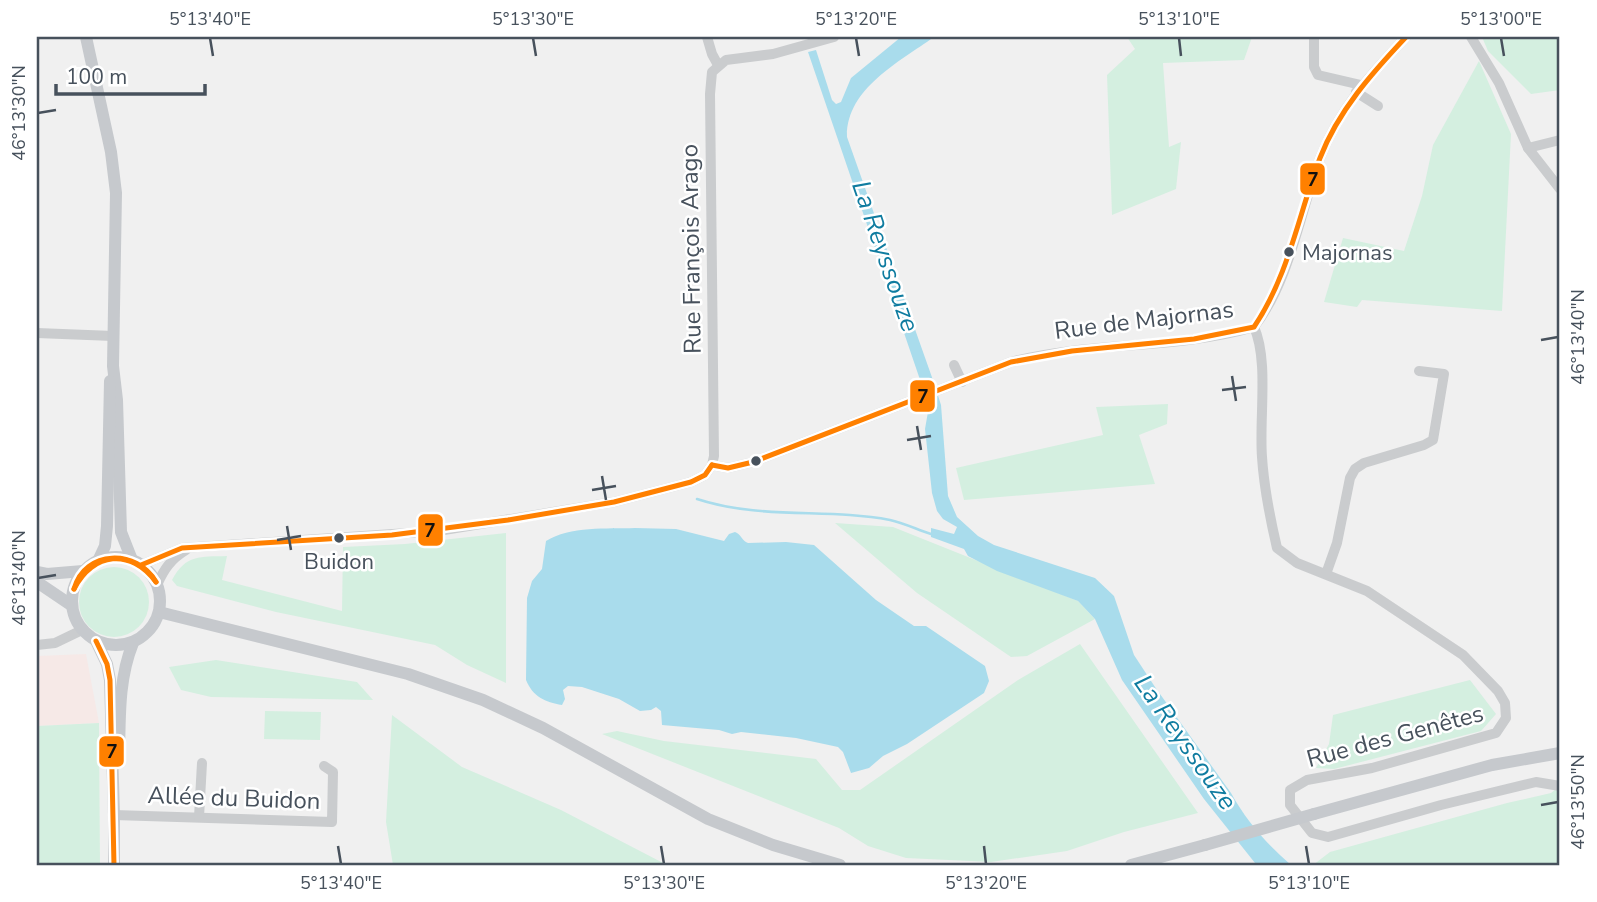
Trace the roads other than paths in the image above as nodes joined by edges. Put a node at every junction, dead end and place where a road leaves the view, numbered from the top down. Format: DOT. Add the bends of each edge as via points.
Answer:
graph roads {
  1 [pos="86,37"];
  2 [pos="707,37"];
  3 [pos="1314,37"];
  4 [pos="1406,37"];
  5 [pos="1471,37"];
  6 [pos="831,38"];
  7 [pos="718,65"];
  8 [pos="1359,88"];
  9 [pos="1378,106"];
  10 [pos="1560,140"];
  11 [pos="1528,148"];
  12 [pos="1560,189"];
  13 [pos="1254,327"];
  14 [pos="37,333"];
  15 [pos="113,336"];
  16 [pos="954,365"];
  17 [pos="113,366"];
  18 [pos="1419,371"];
  19 [pos="962,382"];
  20 [pos="712,465"];
  21 [pos="196,546"];
  22 [pos="98,561"];
  23 [pos="136,562"];
  24 [pos="83,571"];
  25 [pos="37,572"];
  26 [pos="1326,574"];
  27 [pos="37,582"];
  28 [pos="157,584"];
  29 [pos="71,605"];
  30 [pos="159,612"];
  31 [pos="82,630"];
  32 [pos="96,641"];
  33 [pos="132,643"];
  34 [pos="37,645"];
  35 [pos="1560,753"];
  36 [pos="202,763"];
  37 [pos="324,766"];
  38 [pos="1560,786"];
  39 [pos="114,814"];
  40 [pos="199,817"];
  41 [pos="114,865"];
  42 [pos="840,865"];
  43 [pos="1131,865"];
  1 -- 15 [label="main road" via="115,174"];
  2 -- 7 [label="street"];
  3 -- 8 [label="street" via="1318,75"];
  4 -- 8 [label="street, Rue de Majornas"];
  5 -- 11 [label="street" via="1493,72"];
  6 -- 7 [label="street"];
  7 -- 20 [label="street, Rue François Arago" via="710,81"];
  8 -- 9 [label="street"];
  8 -- 13 [label="street, Rue de Majornas" via="1321,156 1273,300"];
  10 -- 11 [label="street"];
  11 -- 12 [label="street"];
  13 -- 19 [label="street, Rue de Majornas" via="1205,339 1037,355"];
  13 -- 26 [label="street, Rue des Genêtes" via="1260,348 1261,456 1277,548 1297,563"];
  14 -- 15 [label="street"];
  15 -- 17 [label="main road"];
  16 -- 19 [label="street"];
  17 -- 22 [label="main road" via="108,388 107,526"];
  17 -- 23 [label="main road" via="121,532"];
  18 -- 26 [label="street" via="1444,374 1433,440 1355,469"];
  19 -- 20 [label="street, Rue de Majornas" via="738,467"];
  20 -- 21 [label="street" via="705,475 678,485 614,502 508,520 392,535"];
  21 -- 23 [label="street"];
  21 -- 28 [label="street" via="172,560"];
  22 -- 23 [label="main road" via="120,557"];
  22 -- 24 [label="main road"];
  23 -- 28 [label="main road"];
  24 -- 25 [label="main road"];
  24 -- 29 [label="main road"];
  26 -- 38 [label="street, Rue des Genêtes" via="1367,591 1463,655 1498,691 1506,718 1496,733 1371,768 1307,780 1290,790 1290,805 1312,833 1336,836 1536,782"];
  27 -- 29 [label="main road"];
  28 -- 30 [label="main road"];
  29 -- 31 [label="main road"];
  30 -- 33 [label="main road" via="149,631"];
  30 -- 42 [label="main road" via="408,674 483,700 543,727 708,819"];
  31 -- 32 [label="main road"];
  31 -- 34 [label="street" via="55,643"];
  32 -- 33 [label="main road" via="120,646"];
  32 -- 39 [label="main road" via="110,680"];
  33 -- 39 [label="main road" via="121,692"];
  35 -- 43 [label="main road, bridge" via="1492,765"];
  36 -- 40 [label="street"];
  37 -- 40 [label="street, Allée du Buidon" via="333,772 332,822"];
  39 -- 40 [label="street, Allée du Buidon"];
  39 -- 41 [label="main road"];
}
